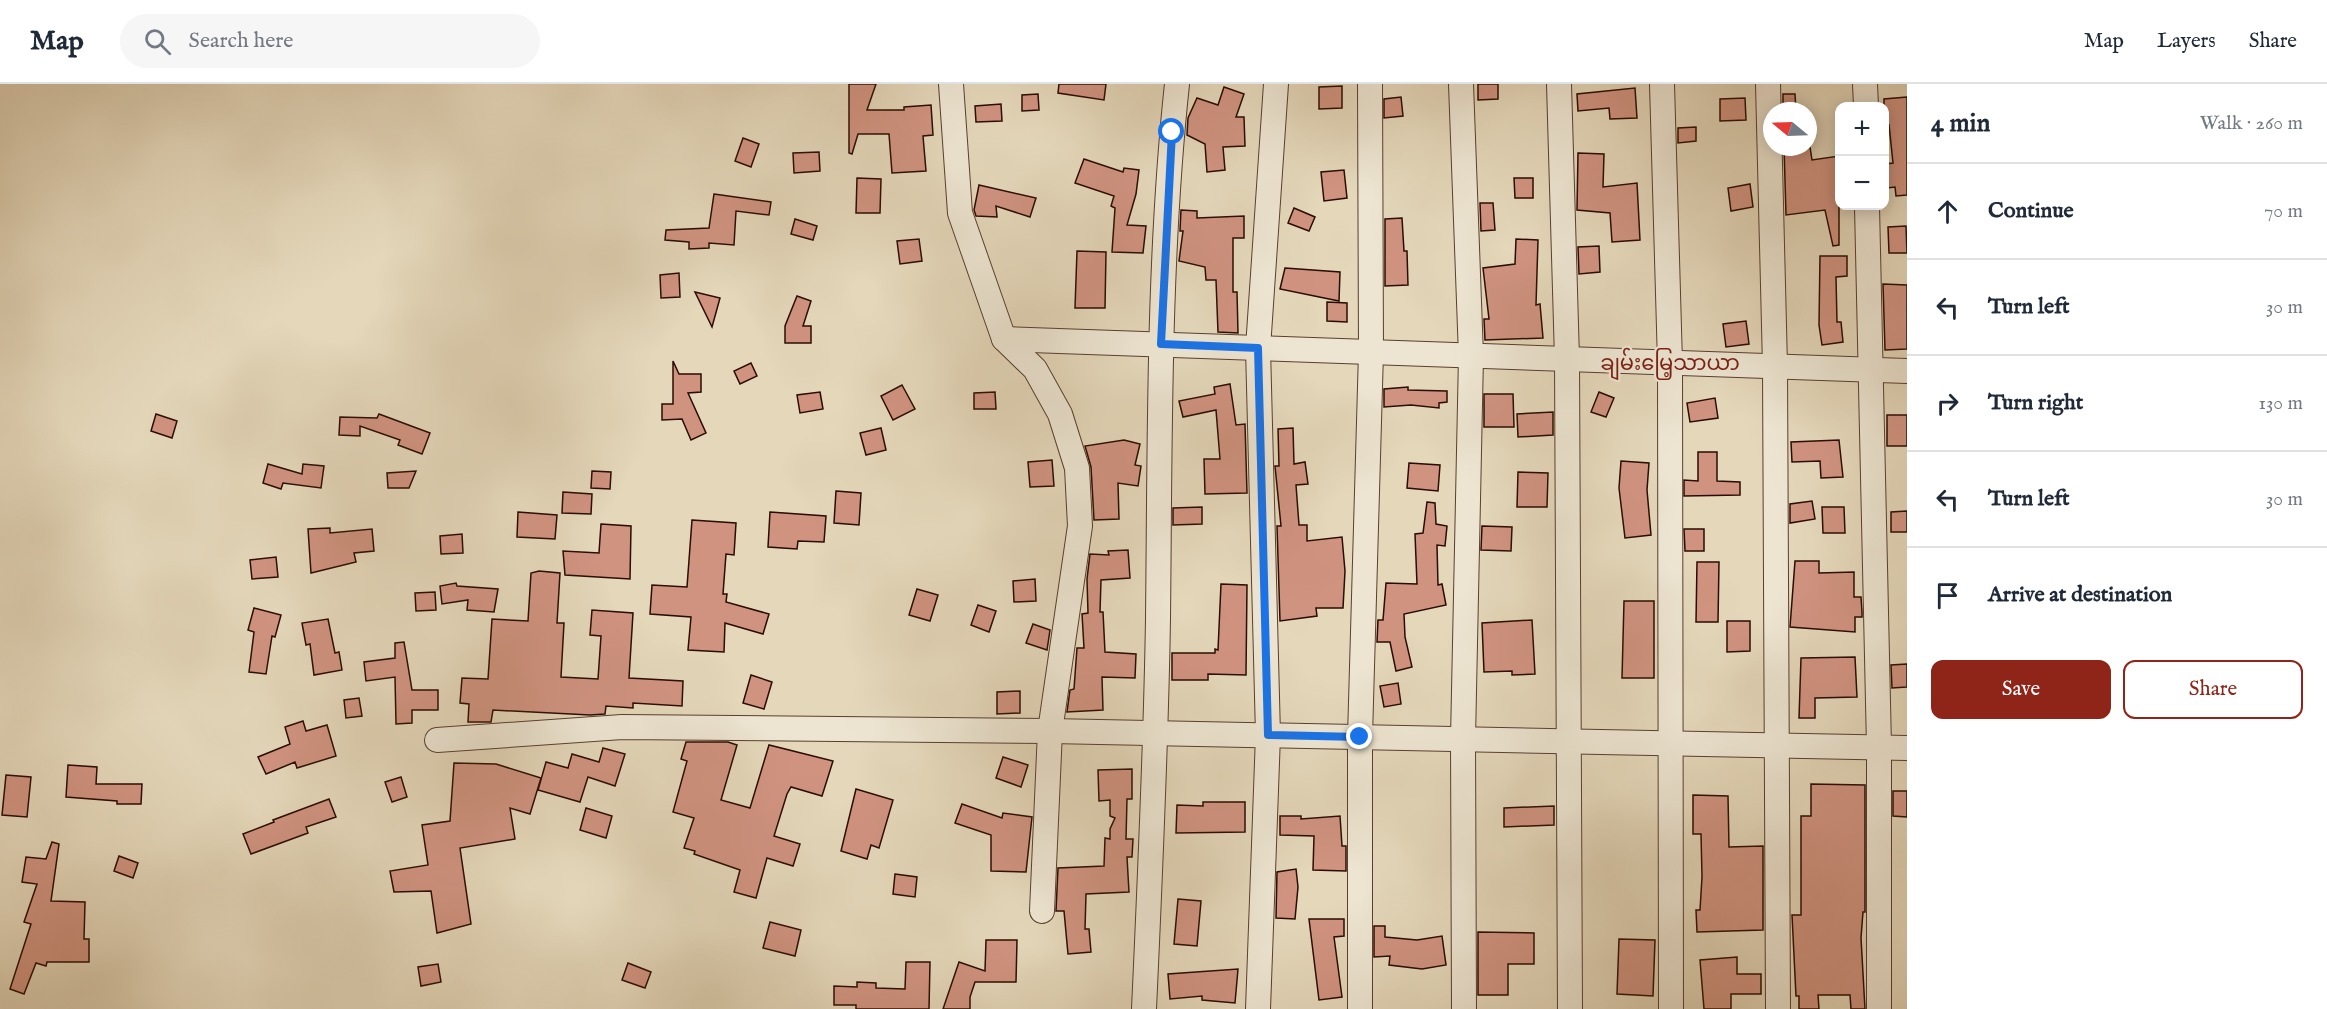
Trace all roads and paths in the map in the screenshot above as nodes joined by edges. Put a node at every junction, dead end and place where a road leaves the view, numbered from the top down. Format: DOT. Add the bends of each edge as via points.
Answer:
graph roads {
  1 [pos="951,84"];
  2 [pos="1177,84"];
  3 [pos="1276,84"];
  4 [pos="1370,84"];
  5 [pos="1461,84"];
  6 [pos="1559,84"];
  7 [pos="1662,84"];
  8 [pos="1768,84"];
  9 [pos="1865,84"];
  10 [pos="1866,102"];
  11 [pos="1867,210"];
  12 [pos="1004,339"];
  13 [pos="1161,344"];
  14 [pos="1258,348"];
  15 [pos="1371,352"];
  16 [pos="1471,356"];
  17 [pos="1567,359"];
  18 [pos="1670,363"];
  19 [pos="1775,366"];
  20 [pos="1870,370"];
  21 [pos="1907,371"];
  22 [pos="1050,731"];
  23 [pos="1156,733"];
  24 [pos="1268,735"];
  25 [pos="1360,737"];
  26 [pos="1463,739"];
  27 [pos="437,740"];
  28 [pos="1570,741"];
  29 [pos="1672,743"];
  30 [pos="1774,745"];
  31 [pos="1879,747"];
  32 [pos="1907,747"];
  33 [pos="1042,911"];
  34 [pos="1144,1009"];
  35 [pos="1258,1009"];
  36 [pos="1360,1009"];
  37 [pos="1464,1009"];
  38 [pos="1570,1009"];
  39 [pos="1671,1009"];
  40 [pos="1778,1009"];
  41 [pos="1879,1009"];
  1 -- 12 [label="street" via="960,213"];
  2 -- 13 [label="street"];
  3 -- 14 [label="street"];
  4 -- 15 [label="street"];
  5 -- 16 [label="street"];
  6 -- 17 [label="street"];
  7 -- 18 [label="street"];
  8 -- 19 [label="street"];
  9 -- 10 [label="street"];
  11 -- 20 [label="street"];
  12 -- 13 [label="street"];
  12 -- 22 [label="street" via="1035,369 1060,414 1077,468 1080,526"];
  13 -- 14 [label="street"];
  13 -- 23 [label="street"];
  14 -- 15 [label="street"];
  14 -- 24 [label="street"];
  15 -- 16 [label="street"];
  15 -- 25 [label="street"];
  16 -- 17 [label="street"];
  16 -- 26 [label="street"];
  17 -- 18 [label="street"];
  17 -- 28 [label="street"];
  18 -- 19 [label="street"];
  18 -- 29 [label="street"];
  19 -- 20 [label="street"];
  19 -- 30 [label="street"];
  20 -- 21 [label="street"];
  20 -- 31 [label="street"];
  22 -- 23 [label="street"];
  22 -- 27 [label="street" via="622,727"];
  22 -- 33 [label="street"];
  23 -- 24 [label="street"];
  23 -- 34 [label="street"];
  24 -- 25 [label="street"];
  24 -- 35 [label="street"];
  25 -- 26 [label="street"];
  25 -- 36 [label="street"];
  26 -- 28 [label="street"];
  26 -- 37 [label="street"];
  28 -- 29 [label="street"];
  28 -- 38 [label="street"];
  29 -- 30 [label="street"];
  29 -- 39 [label="street"];
  30 -- 31 [label="street"];
  30 -- 40 [label="street"];
  31 -- 32 [label="street"];
  31 -- 41 [label="street"];
}
